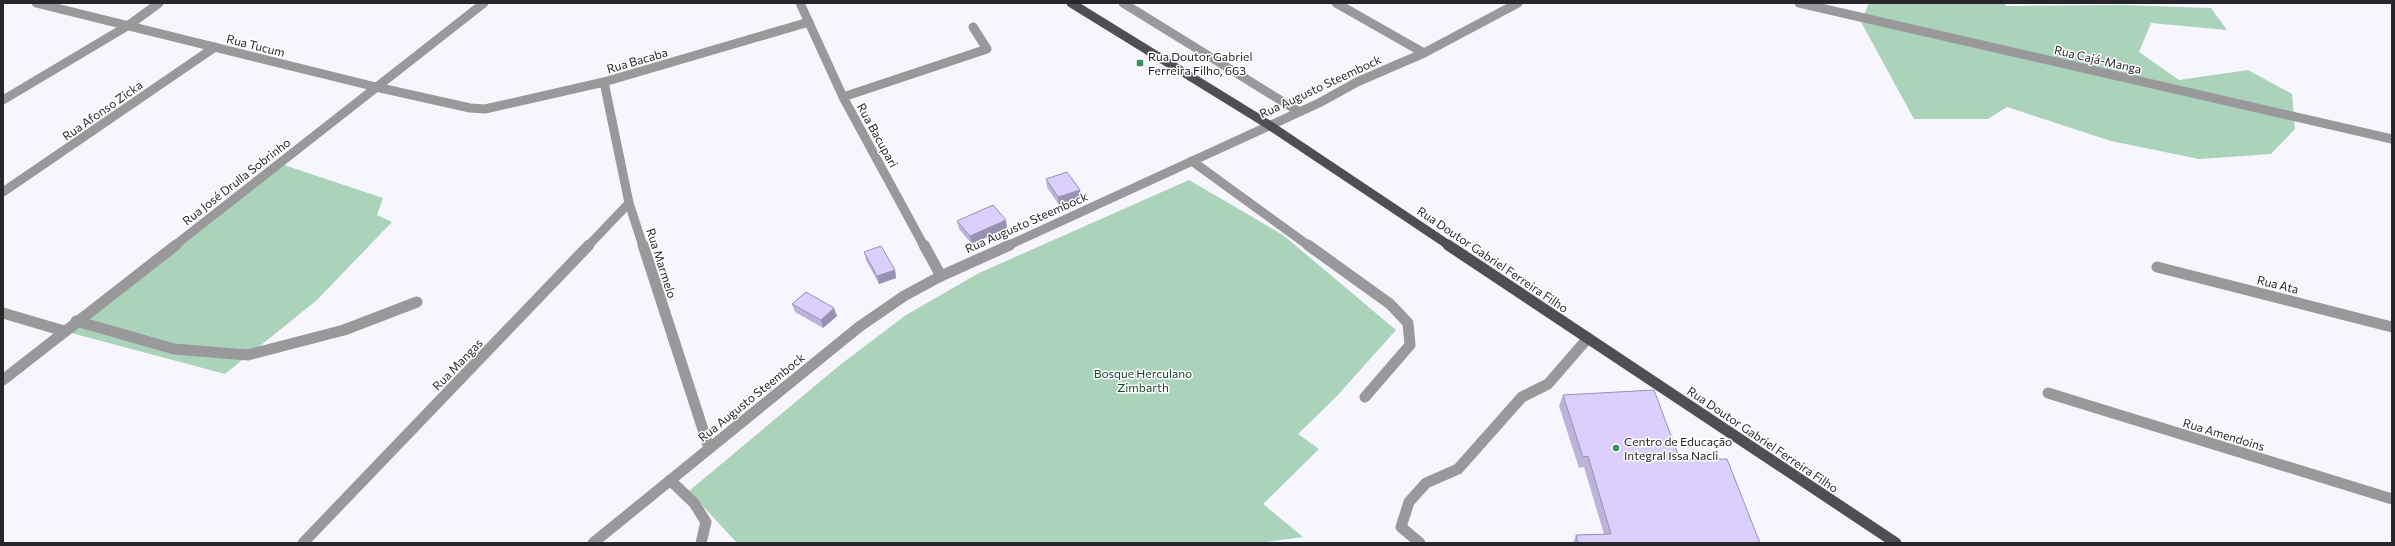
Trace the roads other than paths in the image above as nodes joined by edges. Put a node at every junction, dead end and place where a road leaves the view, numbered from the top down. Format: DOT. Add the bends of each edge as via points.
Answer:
graph roads {
  1 [pos="36,3"];
  2 [pos="159,3"];
  3 [pos="484,3"];
  4 [pos="800,3"];
  5 [pos="1071,3"];
  6 [pos="1123,3"];
  7 [pos="1336,3"];
  8 [pos="1518,3"];
  9 [pos="1799,3"];
  10 [pos="808,22"];
  11 [pos="129,25"];
  12 [pos="973,27"];
  13 [pos="215,47"];
  14 [pos="1424,53"];
  15 [pos="604,82"];
  16 [pos="376,87"];
  17 [pos="843,97"];
  18 [pos="3,100"];
  19 [pos="470,108"];
  20 [pos="1298,112"];
  21 [pos="1269,125"];
  22 [pos="2392,139"];
  23 [pos="1192,161"];
  24 [pos="3,192"];
  25 [pos="629,203"];
  26 [pos="2157,267"];
  27 [pos="941,276"];
  28 [pos="417,302"];
  29 [pos="3,313"];
  30 [pos="76,321"];
  31 [pos="2392,327"];
  32 [pos="64,331"];
  33 [pos="1588,338"];
  34 [pos="3,380"];
  35 [pos="2048,393"];
  36 [pos="1365,397"];
  37 [pos="710,448"];
  38 [pos="670,480"];
  39 [pos="2392,499"];
  40 [pos="303,543"];
  41 [pos="594,543"];
  42 [pos="701,543"];
  43 [pos="1420,543"];
  44 [pos="1896,543"];
  1 -- 11 [label="street, Rua Tucum"];
  2 -- 11 [label="street"];
  3 -- 16 [label="street, Rua José Drulla Sobrinho"];
  4 -- 10 [label="street, Rua Bacupari"];
  5 -- 21 [label="main road, Rua Doutor Gabriel Ferreira Filho"];
  6 -- 20 [label="street"];
  7 -- 14 [label="street"];
  8 -- 14 [label="street, Rua Augusto Steembock"];
  9 -- 22 [label="street, Rua Cajá-Manga"];
  10 -- 15 [label="street, Rua Bacaba"];
  10 -- 17 [label="street, Rua Bacupari"];
  11 -- 13 [label="street, Rua Tucum"];
  11 -- 18 [label="street"];
  12 -- 17 [label="street" via="987,49"];
  13 -- 16 [label="street, Rua Tucum"];
  13 -- 24 [label="street, Rua Afonso Zicka"];
  14 -- 20 [label="street, Rua Augusto Steembock" via="1357,82"];
  15 -- 19 [label="street, Rua Bacaba" via="485,109"];
  15 -- 25 [label="street, Rua Marmelo"];
  16 -- 19 [label="street, Rua Tucum"];
  16 -- 30 [label="street, Rua José Drulla Sobrinho"];
  17 -- 27 [label="street, Rua Bacupari"];
  20 -- 21 [label="street, Rua Augusto Steembock"];
  21 -- 23 [label="street, Rua Augusto Steembock"];
  21 -- 33 [label="main road, Rua Doutor Gabriel Ferreira Filho"];
  23 -- 27 [label="street, Rua Augusto Steembock"];
  23 -- 36 [label="street" via="1390,304 1408,323 1410,345"];
  25 -- 37 [label="street, Rua Marmelo"];
  25 -- 40 [label="street, Rua Mangas"];
  26 -- 31 [label="street, Rua Ata"];
  27 -- 37 [label="street, Rua Augusto Steembock" via="904,296 859,327"];
  28 -- 30 [label="street" via="344,330 248,355 174,349"];
  29 -- 32 [label="street"];
  30 -- 32 [label="street, Rua José Drulla Sobrinho"];
  32 -- 34 [label="street, Rua José Drulla Sobrinho"];
  33 -- 43 [label="street" via="1548,384 1522,397 1458,469 1426,483 1409,502 1401,527"];
  33 -- 44 [label="main road, Rua Doutor Gabriel Ferreira Filho"];
  35 -- 39 [label="street, Rua Amendoins"];
  37 -- 38 [label="street, Rua Augusto Steembock"];
  38 -- 41 [label="street, Rua Augusto Steembock"];
  38 -- 42 [label="street" via="694,503 706,522"];
}
